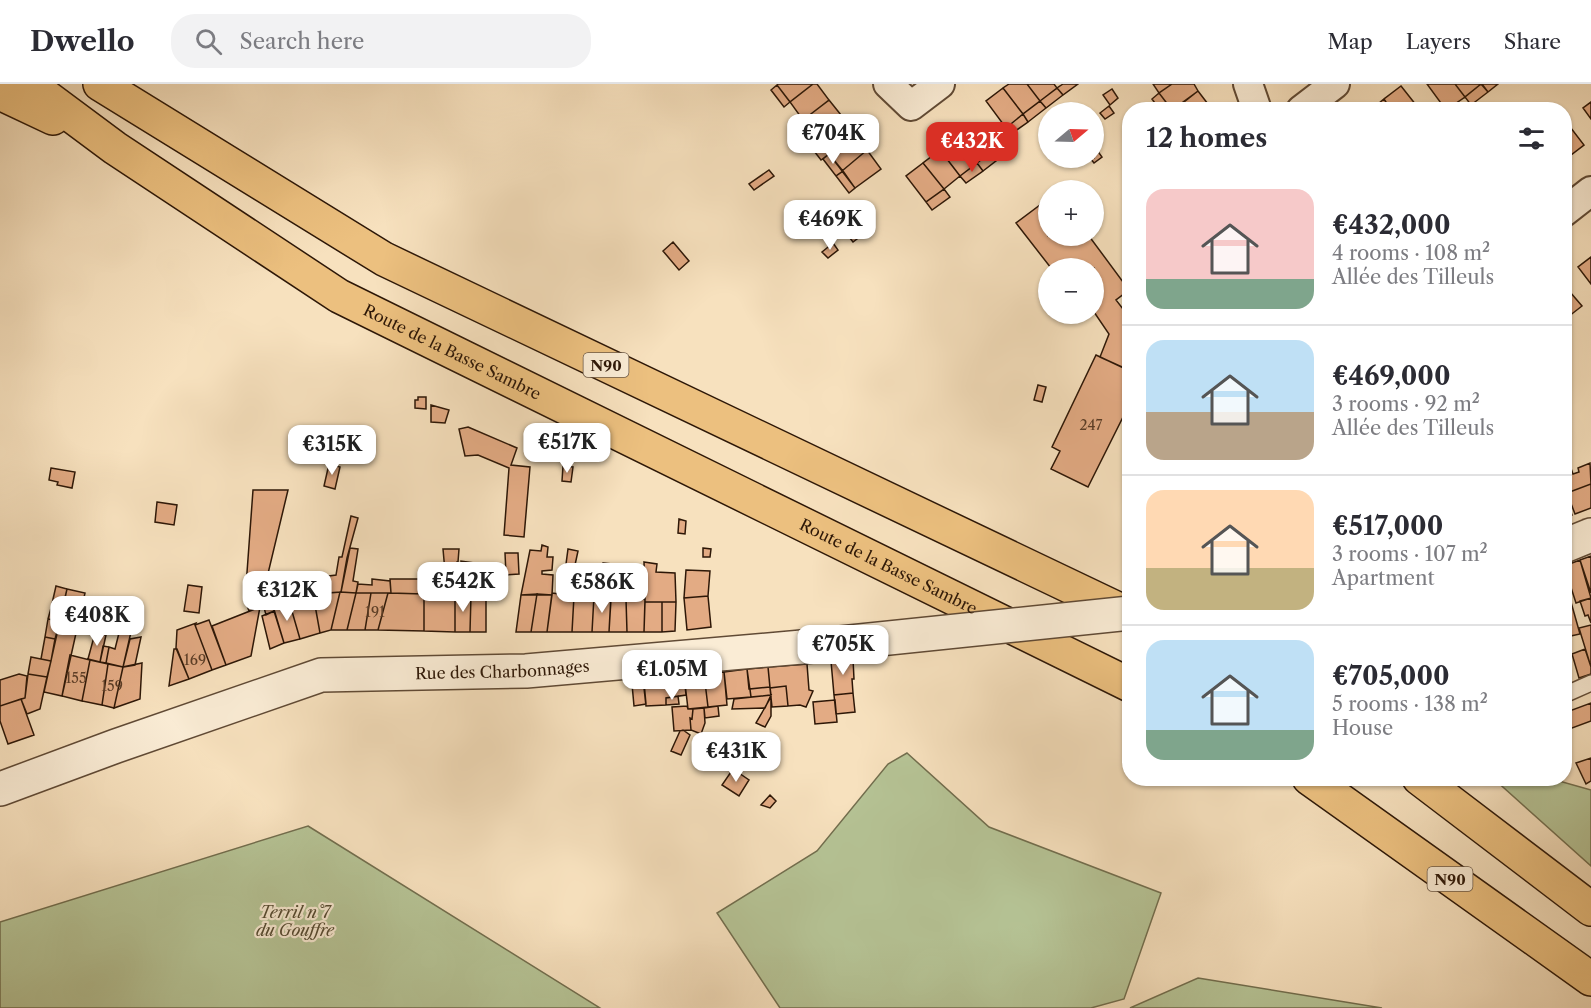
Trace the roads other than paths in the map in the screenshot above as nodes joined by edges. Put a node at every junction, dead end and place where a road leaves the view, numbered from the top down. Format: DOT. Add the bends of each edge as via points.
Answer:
graph roads {
  1 [pos="29,84"];
  2 [pos="100,84"];
  3 [pos="111,84"];
  4 [pos="888,84"];
  5 [pos="940,84"];
  6 [pos="1248,84"];
  7 [pos="1335,84"];
  8 [pos="0,93"];
  9 [pos="1254,102"];
  10 [pos="1311,102"];
  11 [pos="139,109"];
  12 [pos="115,148"];
  13 [pos="1591,191"];
  14 [pos="1572,206"];
  15 [pos="1591,535"];
  16 [pos="1572,543"];
  17 [pos="1122,610"];
  18 [pos="1122,615"];
  19 [pos="1122,681"];
  20 [pos="1591,683"];
  21 [pos="1572,691"];
  22 [pos="1320,786"];
  23 [pos="1430,786"];
  24 [pos="0,789"];
  25 [pos="1591,909"];
  26 [pos="1591,980"];
  1 -- 12 [label="highway, Route de la Basse Sambre"];
  2 -- 11 [label="highway, N90"];
  3 -- 11 [label="highway"];
  4 -- 5 [label="street" via="911,106"];
  6 -- 9 [label="street"];
  7 -- 10 [label="street"];
  8 -- 12 [label="highway"];
  11 -- 17 [label="highway, N90" via="384,259"];
  12 -- 19 [label="highway, Route de la Basse Sambre" via="339,296"];
  13 -- 14 [label="street"];
  15 -- 16 [label="street"];
  18 -- 24 [label="street, Rue des Charbonnages, bridge" via="526,671 321,675"];
  20 -- 21 [label="lane"];
  22 -- 26 [label="highway, N90"];
  23 -- 25 [label="highway"];
}
